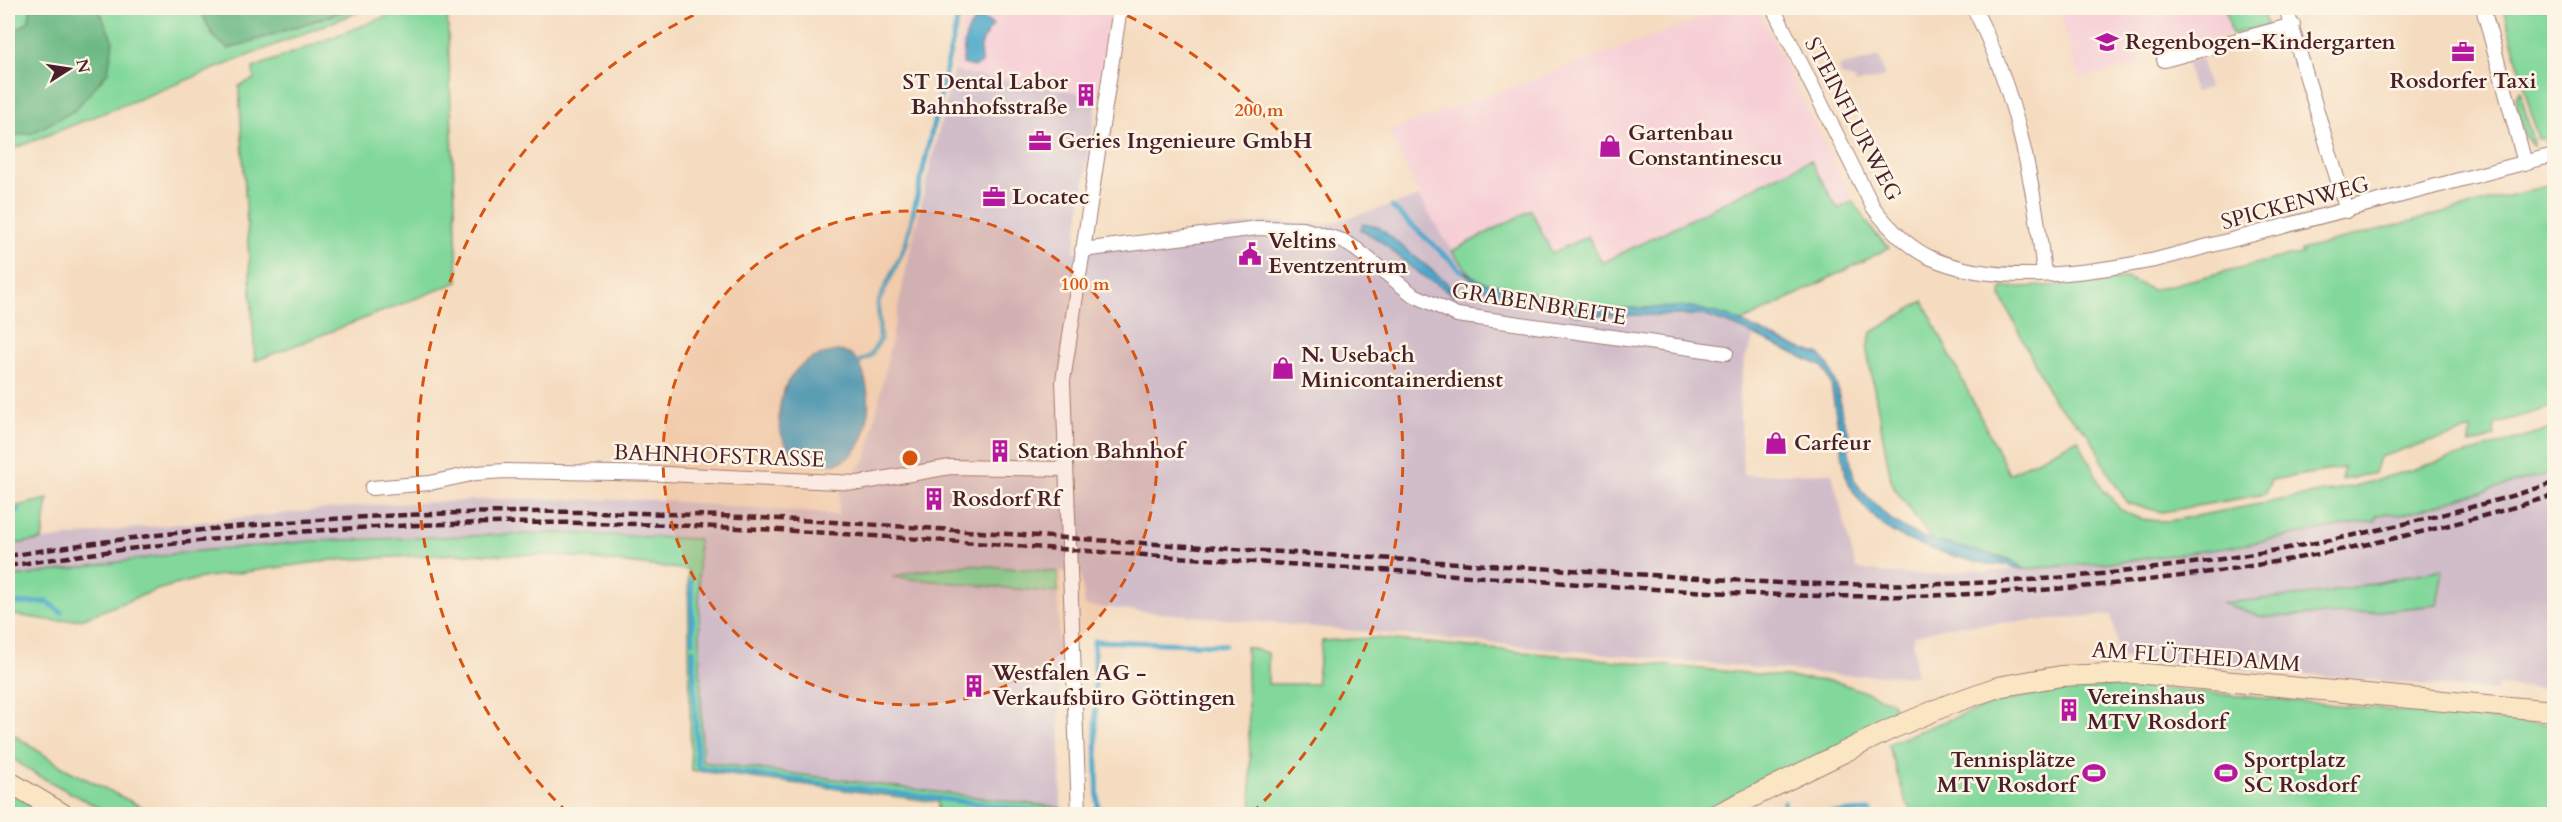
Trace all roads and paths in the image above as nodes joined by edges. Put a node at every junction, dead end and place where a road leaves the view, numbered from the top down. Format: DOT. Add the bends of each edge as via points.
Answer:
graph roads {
  1 [pos="1120,8"];
  2 [pos="1773,8"];
  3 [pos="1974,8"];
  4 [pos="2286,8"];
  5 [pos="2483,8"];
  6 [pos="2293,25"];
  7 [pos="2164,60"];
  8 [pos="2554,155"];
  9 [pos="2525,163"];
  10 [pos="2347,211"];
  11 [pos="1082,250"];
  12 [pos="2044,274"];
  13 [pos="1726,353"];
  14 [pos="1065,469"];
  15 [pos="372,488"];
  16 [pos="2554,711"];
  17 [pos="8,781"];
  18 [pos="63,814"];
  19 [pos="1079,814"];
  20 [pos="1718,814"];
  1 -- 11 [label="street"];
  2 -- 12 [label="street, STEINFLURWEG" via="1862,188 1886,224 1913,248 1949,265 1991,273"];
  3 -- 12 [label="street" via="1998,62 2019,127 2037,209"];
  4 -- 6 [label="street"];
  5 -- 9 [label="street"];
  6 -- 7 [label="street"];
  6 -- 10 [label="street"];
  8 -- 9 [label="street, SPICKENWEG"];
  9 -- 10 [label="street, SPICKENWEG"];
  10 -- 12 [label="street, SPICKENWEG" via="2155,260"];
  11 -- 13 [label="street, GRABENBREITE" via="1258,228 1296,228 1343,241 1412,294 1457,315"];
  11 -- 14 [label="street" via="1063,381"];
  14 -- 15 [label="street, BAHNHOFSTRASSE" via="950,467 859,483 505,471"];
  14 -- 19 [label="street"];
  16 -- 20 [label="main road, AM FLÜTHEDAMM" via="2134,673 2061,676 1998,687 1950,704"];
  17 -- 18 [label="main road"];
}
